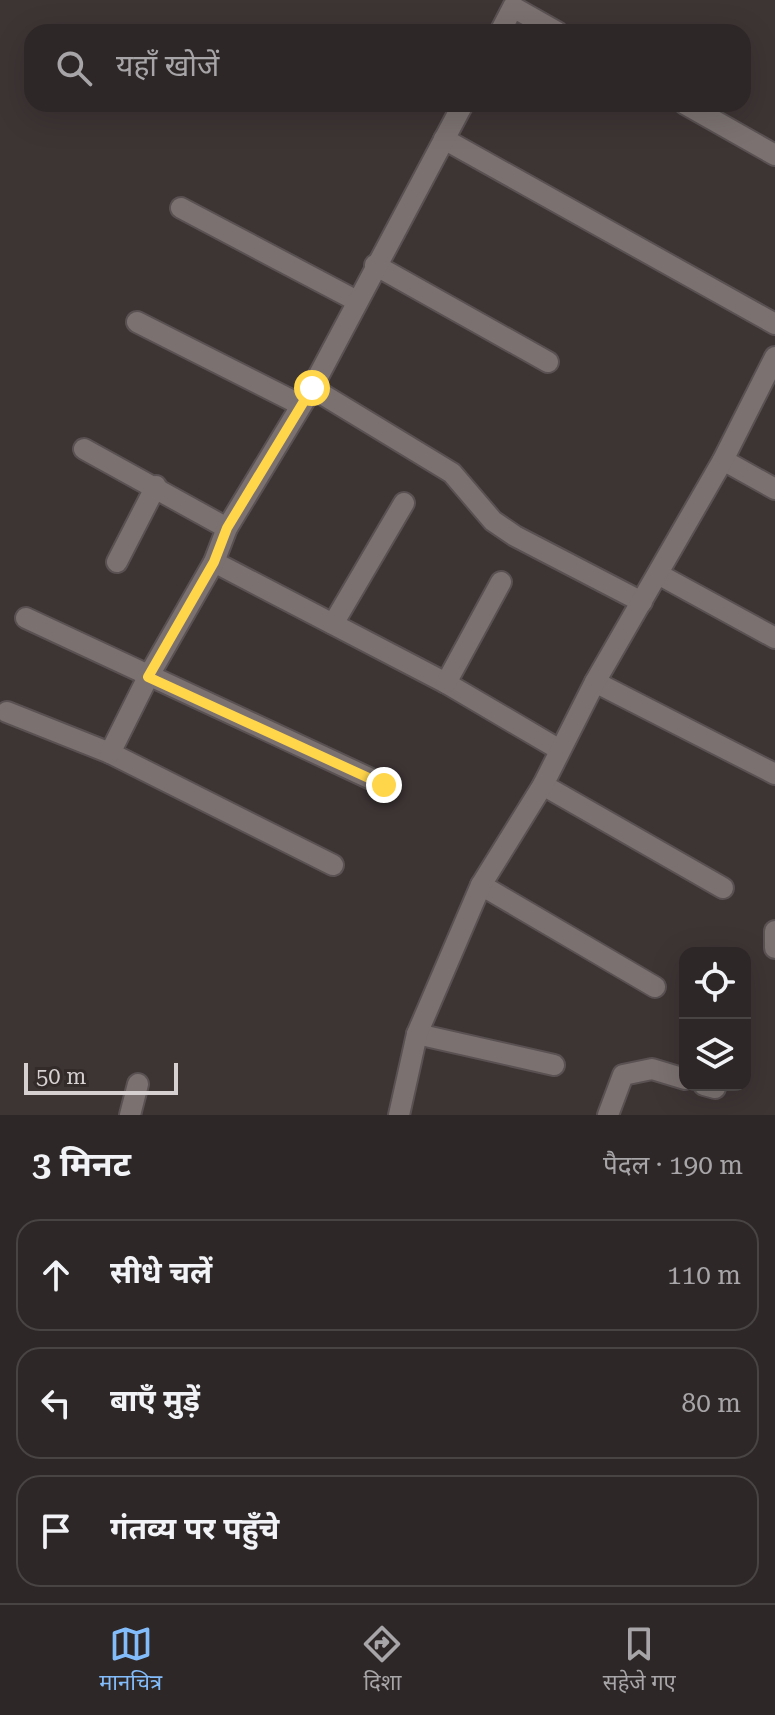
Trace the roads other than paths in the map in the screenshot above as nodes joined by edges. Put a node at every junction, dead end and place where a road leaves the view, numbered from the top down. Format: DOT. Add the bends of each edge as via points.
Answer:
graph roads {
  1 [pos="515,4"];
  2 [pos="504,24"];
  3 [pos="545,24"];
  4 [pos="459,112"];
  5 [pos="699,112"];
  6 [pos="444,139"];
  7 [pos="775,155"];
  8 [pos="181,208"];
  9 [pos="375,265"];
  10 [pos="357,301"];
  11 [pos="137,322"];
  12 [pos="775,324"];
  13 [pos="775,357"];
  14 [pos="548,362"];
  15 [pos="305,396"];
  16 [pos="84,449"];
  17 [pos="723,460"];
  18 [pos="156,486"];
  19 [pos="775,489"];
  20 [pos="404,503"];
  21 [pos="227,528"];
  22 [pos="117,562"];
  23 [pos="214,562"];
  24 [pos="658,574"];
  25 [pos="501,582"];
  26 [pos="642,602"];
  27 [pos="26,618"];
  28 [pos="333,624"];
  29 [pos="775,638"];
  30 [pos="148,677"];
  31 [pos="595,682"];
  32 [pos="446,683"];
  33 [pos="7,712"];
  34 [pos="560,750"];
  35 [pos="110,753"];
  36 [pos="775,774"];
  37 [pos="384,785"];
  38 [pos="543,785"];
  39 [pos="333,865"];
  40 [pos="481,885"];
  41 [pos="723,888"];
  42 [pos="775,931"];
  43 [pos="775,948"];
  44 [pos="655,987"];
  45 [pos="417,1034"];
  46 [pos="554,1065"];
  47 [pos="679,1077"];
  48 [pos="138,1084"];
  49 [pos="130,1115"];
  50 [pos="399,1115"];
  51 [pos="608,1115"];
  1 -- 2 [label="street"];
  1 -- 3 [label="street"];
  4 -- 6 [label="street"];
  5 -- 7 [label="street"];
  6 -- 9 [label="street"];
  6 -- 12 [label="street"];
  8 -- 10 [label="street"];
  9 -- 10 [label="street"];
  9 -- 14 [label="street"];
  10 -- 15 [label="street"];
  11 -- 15 [label="street"];
  13 -- 17 [label="street"];
  15 -- 21 [label="street"];
  15 -- 26 [label="street" via="452,473 493,521 515,536"];
  16 -- 18 [label="street"];
  17 -- 19 [label="street"];
  17 -- 24 [label="street"];
  18 -- 21 [label="street"];
  18 -- 22 [label="street"];
  20 -- 28 [label="street"];
  21 -- 23 [label="street"];
  23 -- 28 [label="street"];
  23 -- 30 [label="street"];
  24 -- 26 [label="street"];
  24 -- 29 [label="street"];
  25 -- 32 [label="street"];
  26 -- 31 [label="street"];
  27 -- 30 [label="street"];
  28 -- 32 [label="street"];
  30 -- 35 [label="street"];
  30 -- 37 [label="street"];
  31 -- 34 [label="street"];
  31 -- 36 [label="street"];
  32 -- 34 [label="street"];
  33 -- 35 [label="street"];
  34 -- 38 [label="street"];
  35 -- 39 [label="street"];
  38 -- 40 [label="street"];
  38 -- 41 [label="street"];
  40 -- 44 [label="street"];
  40 -- 45 [label="street"];
  42 -- 43 [label="street"];
  45 -- 46 [label="street"];
  45 -- 50 [label="street"];
  47 -- 51 [label="street" via="652,1069 623,1075"];
  48 -- 49 [label="street"];
}
